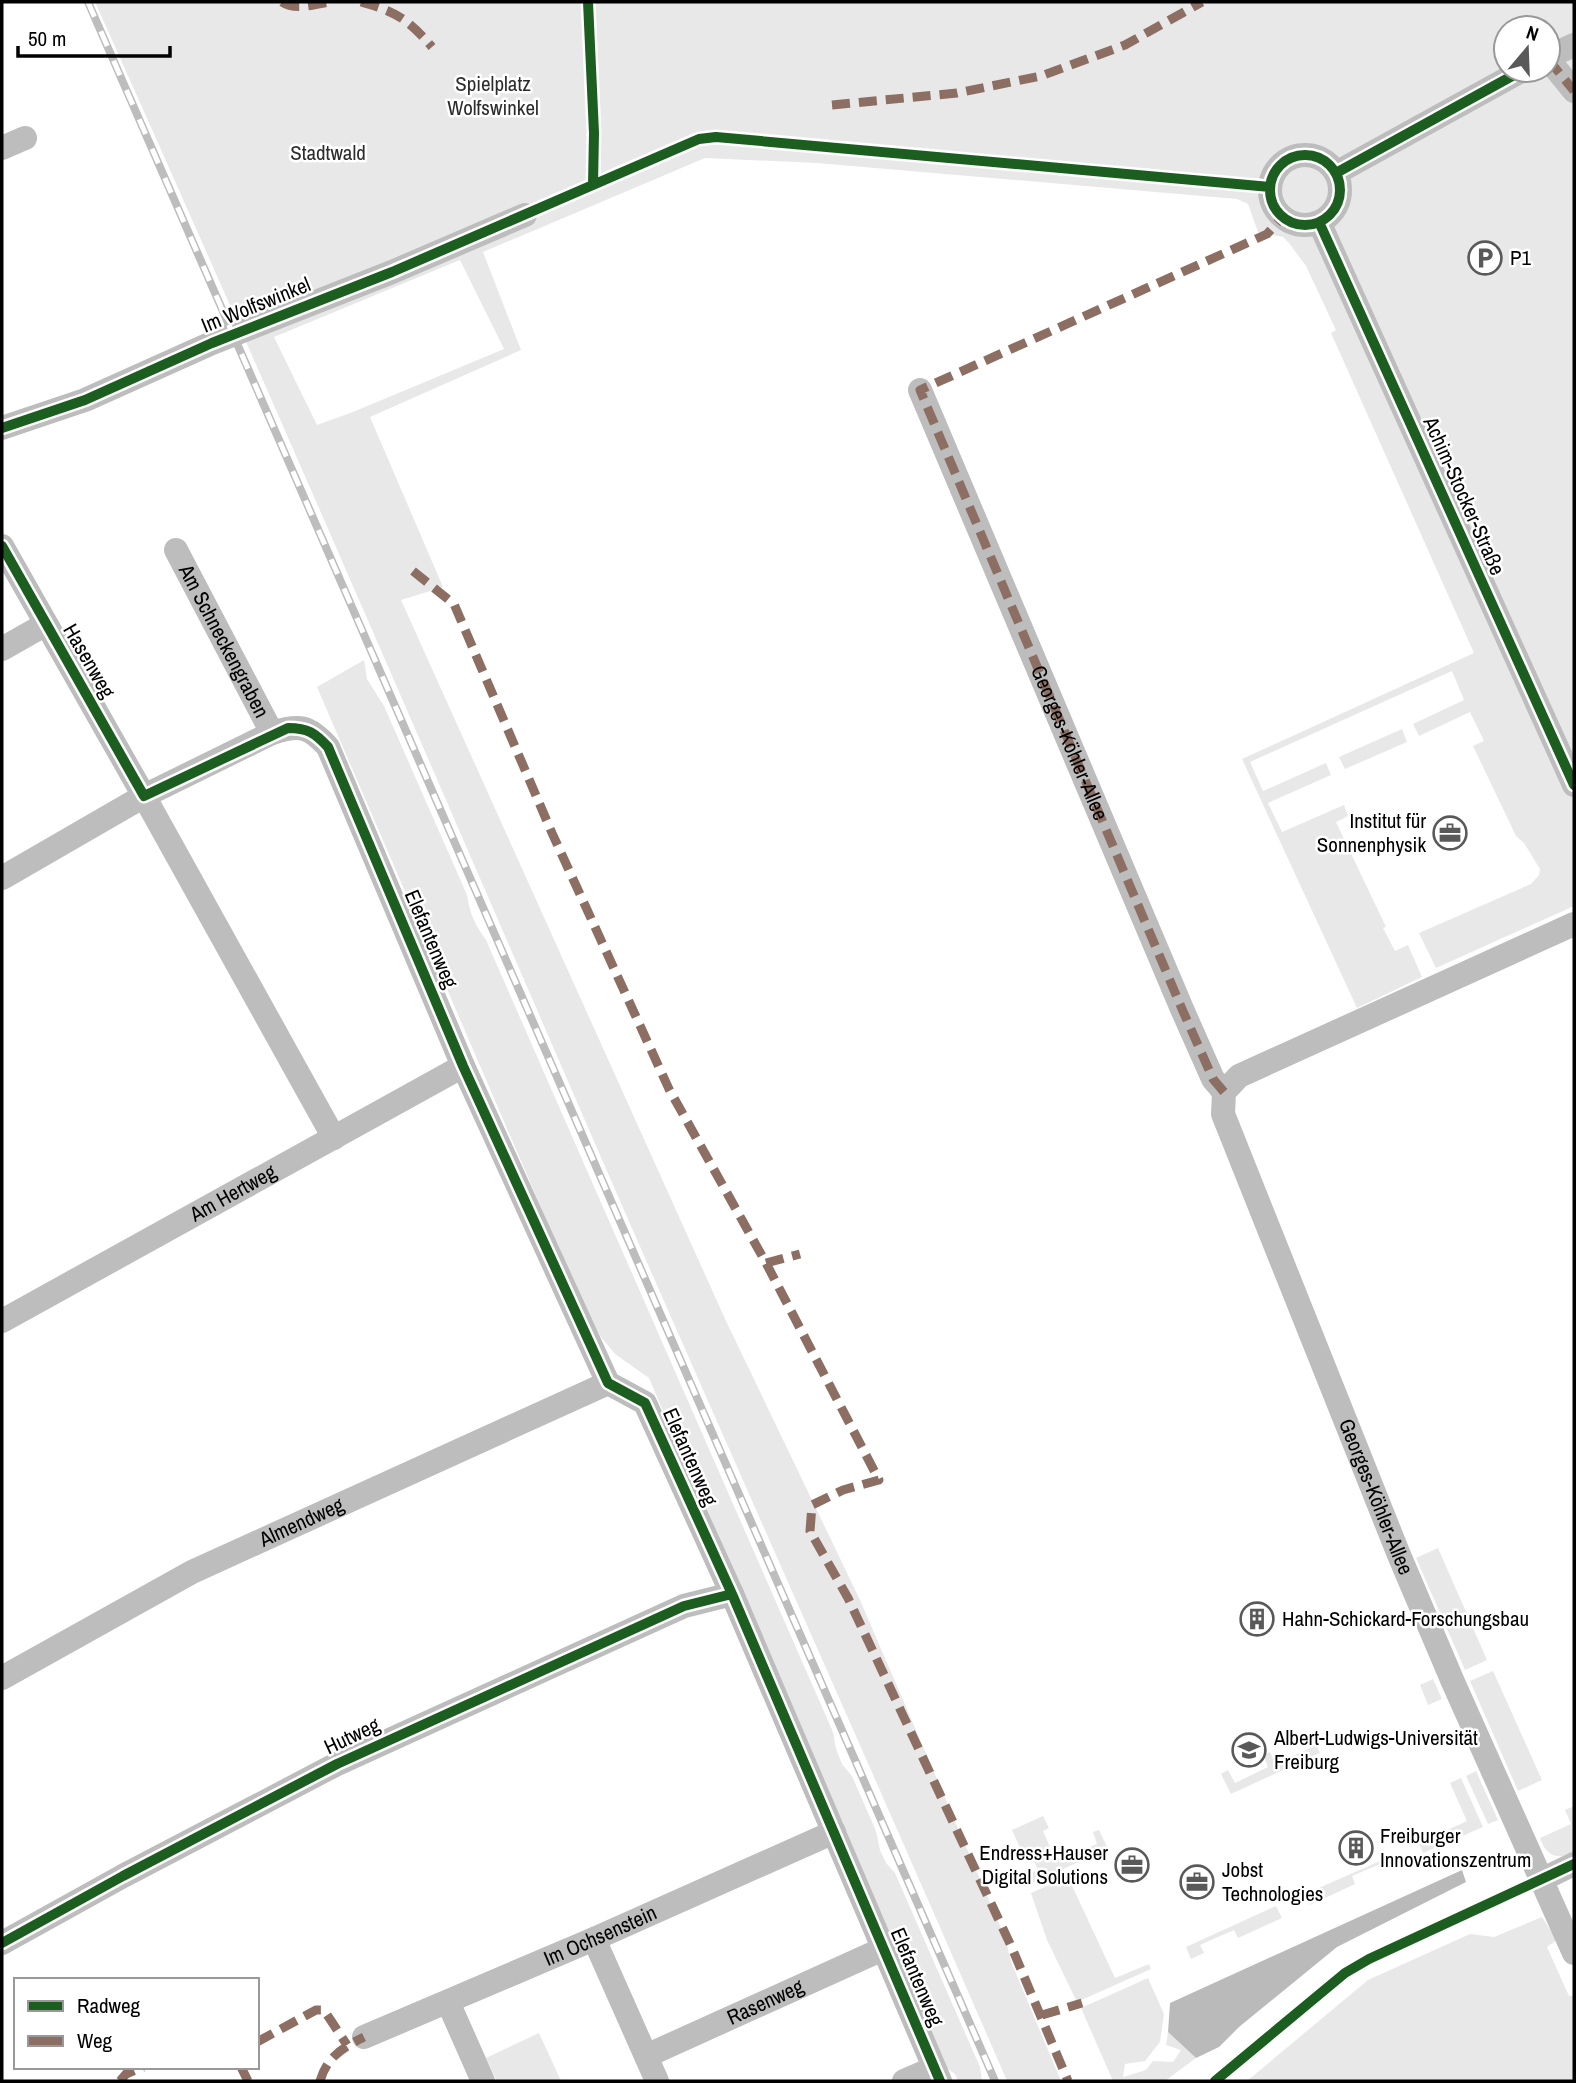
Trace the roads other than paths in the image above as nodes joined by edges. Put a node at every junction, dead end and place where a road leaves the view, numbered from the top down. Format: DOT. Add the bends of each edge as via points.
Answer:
graph roads {
  1 [pos="1562,76"];
  2 [pos="1498,84"];
  3 [pos="1574,91"];
  4 [pos="25,138"];
  5 [pos="2,148"];
  6 [pos="1336,173"];
  7 [pos="524,215"];
  8 [pos="1319,222"];
  9 [pos="920,390"];
  10 [pos="2,428"];
  11 [pos="2,546"];
  12 [pos="176,550"];
  13 [pos="46,624"];
  14 [pos="2,649"];
  15 [pos="300,727"];
  16 [pos="272,733"];
  17 [pos="1574,785"];
  18 [pos="144,796"];
  19 [pos="2,878"];
  20 [pos="1574,924"];
  21 [pos="463,1066"];
  22 [pos="1224,1103"];
  23 [pos="334,1138"];
  24 [pos="2,1321"];
  25 [pos="608,1383"];
  26 [pos="732,1594"];
  27 [pos="2,1678"];
  28 [pos="834,1832"];
  29 [pos="1574,1864"];
  30 [pos="1541,1880"];
  31 [pos="594,1939"];
  32 [pos="2,1944"];
  33 [pos="885,1948"];
  34 [pos="1574,1953"];
  35 [pos="448,2002"];
  36 [pos="364,2038"];
  37 [pos="646,2056"];
  38 [pos="937,2075"];
  39 [pos="483,2081"];
  40 [pos="657,2081"];
  41 [pos="904,2081"];
  1 -- 3 [label="street"];
  2 -- 6 [label="street"];
  4 -- 5 [label="street"];
  6 -- 8 [label="street" via="1339,202"];
  6 -- 8 [label="street" via="1320,158 1298,155 1284,162 1272,180 1271,195 1282,215 1295,223"];
  7 -- 10 [label="street, Im Wolfswinkel" via="85,400"];
  8 -- 17 [label="street, Achim-Stocker-Straße"];
  9 -- 22 [label="street, Georges-Köhler-Allee"];
  11 -- 13 [label="street, Hasenweg"];
  12 -- 16 [label="street, Am Schneckengraben"];
  13 -- 14 [label="street"];
  13 -- 18 [label="street, Hasenweg"];
  15 -- 16 [label="street, Am Schneckengraben"];
  15 -- 21 [label="street, Elefantenweg" via="314,732 328,747"];
  16 -- 18 [label="street, Am Schneckengraben"];
  18 -- 19 [label="street, Am Schneckengraben"];
  18 -- 23 [label="street, Hasenweg"];
  20 -- 22 [label="street" via="1239,1076"];
  21 -- 23 [label="street, Am Hertweg"];
  21 -- 25 [label="street, Elefantenweg"];
  22 -- 30 [label="street, Georges-Köhler-Allee" via="1404,1567"];
  23 -- 24 [label="street, Am Hertweg"];
  25 -- 26 [label="street, Elefantenweg" via="645,1402"];
  25 -- 27 [label="street, Almendweg" via="192,1572"];
  26 -- 28 [label="street, Elefantenweg"];
  26 -- 32 [label="street, Hutweg" via="684,1606 337,1764"];
  28 -- 31 [label="street, Im Ochsenstein"];
  28 -- 33 [label="street, Elefantenweg"];
  29 -- 30 [label="street"];
  30 -- 34 [label="street, Georges-Köhler-Allee"];
  31 -- 35 [label="street, Im Ochsenstein"];
  31 -- 37 [label="street"];
  33 -- 37 [label="street, Rasenweg"];
  33 -- 38 [label="street, Elefantenweg"];
  35 -- 36 [label="street, Im Ochsenstein"];
  35 -- 39 [label="street"];
  37 -- 40 [label="street"];
  38 -- 41 [label="street"];
}
